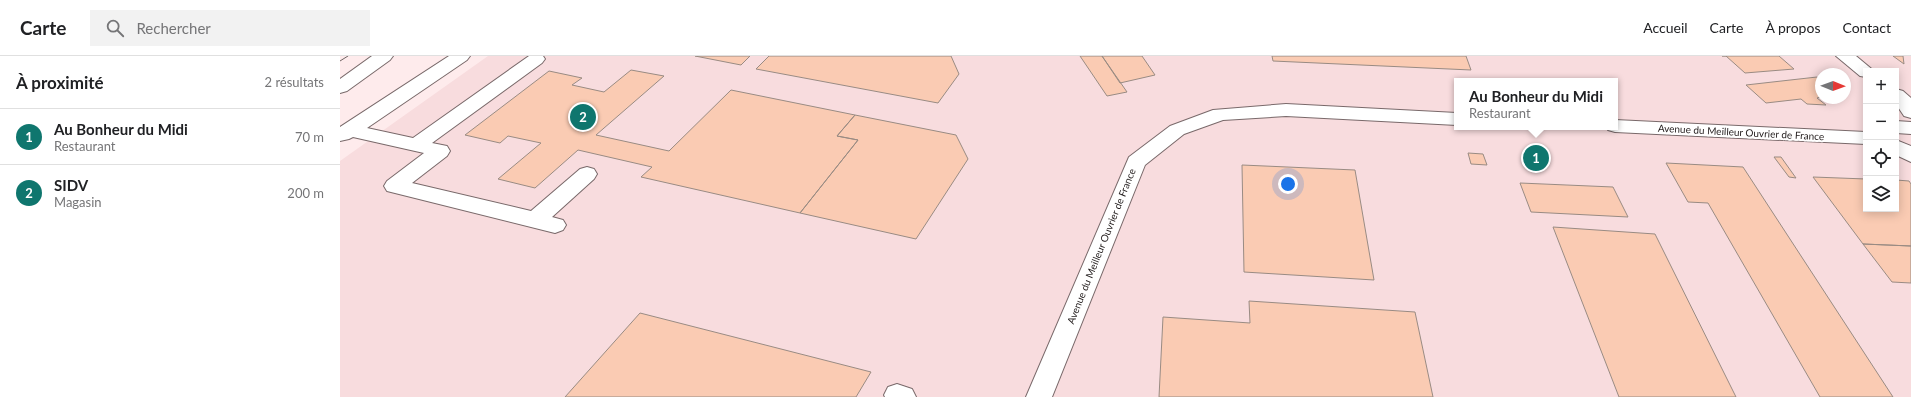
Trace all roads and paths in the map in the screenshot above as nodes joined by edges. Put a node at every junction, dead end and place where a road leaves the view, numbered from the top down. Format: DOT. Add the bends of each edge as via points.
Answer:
graph roads {
  1 [pos="384,56"];
  2 [pos="461,56"];
  3 [pos="1845,56"];
  4 [pos="536,59"];
  5 [pos="1863,70"];
  6 [pos="340,87"];
  7 [pos="1899,97"];
  8 [pos="1911,112"];
  9 [pos="1454,119"];
  10 [pos="1618,126"];
  11 [pos="1899,128"];
  12 [pos="1911,128"];
  13 [pos="345,133"];
  14 [pos="1863,138"];
  15 [pos="416,145"];
  16 [pos="1899,148"];
  17 [pos="1911,155"];
  18 [pos="587,174"];
  19 [pos="1039,397"];
  1 -- 6 [label="street"];
  2 -- 13 [label="street"];
  3 -- 5 [label="street"];
  4 -- 15 [label="street"];
  7 -- 8 [label="street"];
  9 -- 19 [label="street, Avenue du Meilleur Ouvrier de France" via="1286,110 1220,114 1177,130 1136,162"];
  10 -- 14 [label="street, Avenue du Meilleur Ouvrier de France"];
  11 -- 12 [label="street"];
  13 -- 15 [label="street"];
  15 -- 18 [label="street" via="440,151 394,186 545,223"];
  16 -- 17 [label="street"];
}
